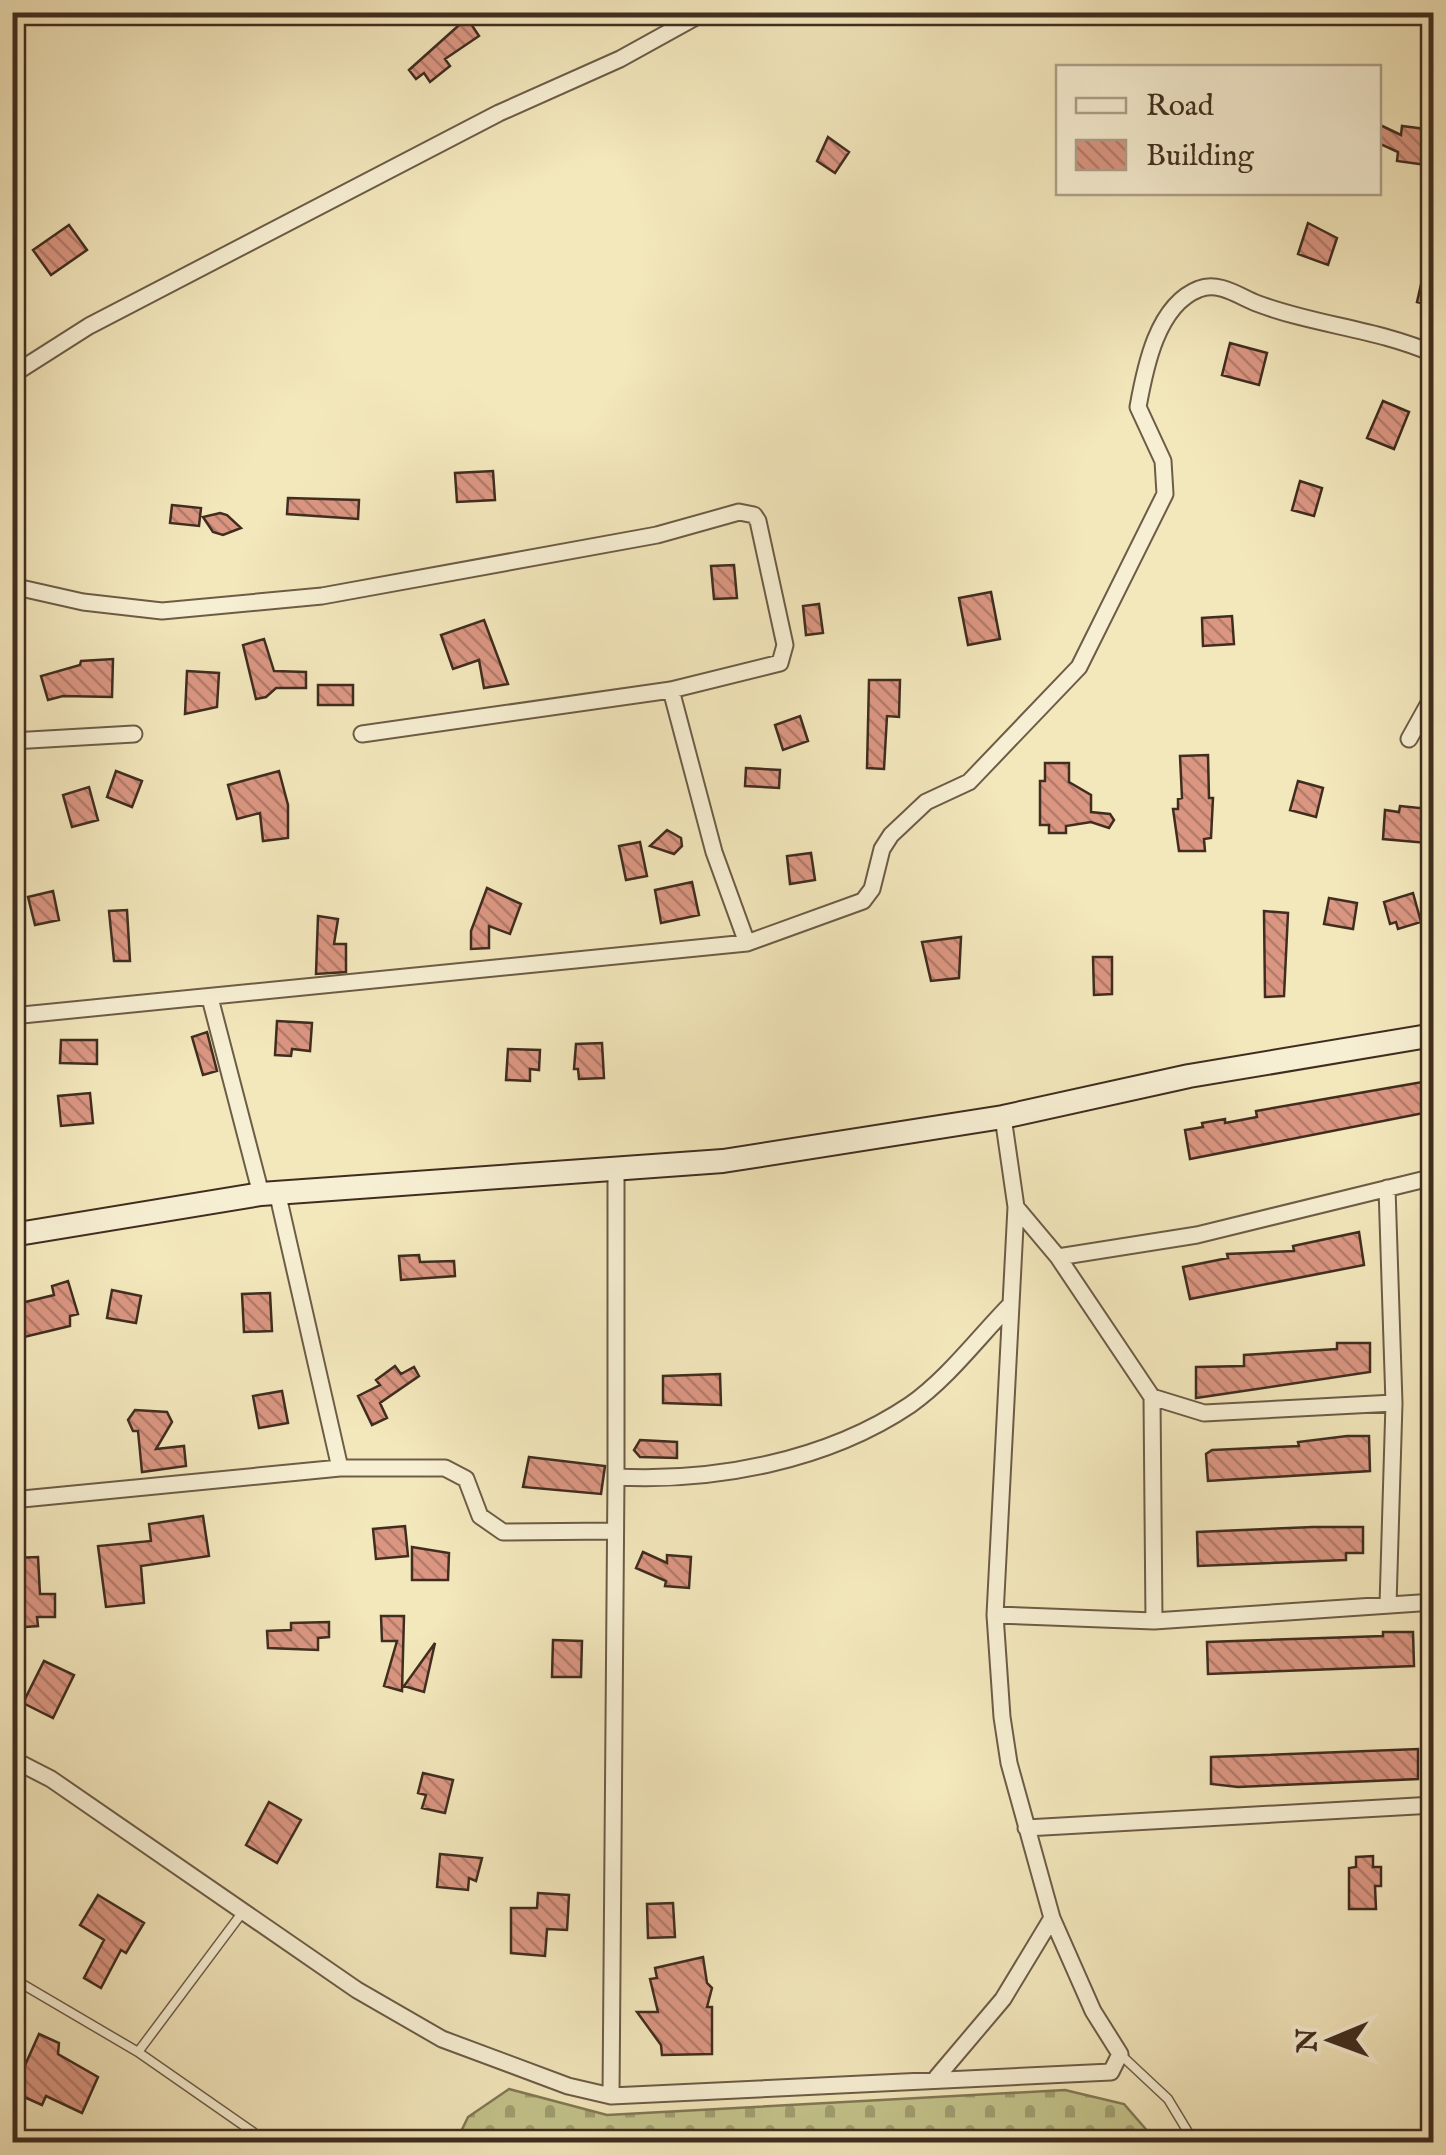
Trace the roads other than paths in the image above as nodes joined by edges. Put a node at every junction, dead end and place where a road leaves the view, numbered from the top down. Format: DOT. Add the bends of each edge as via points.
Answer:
graph roads {
  1 [pos="705,12"];
  2 [pos="1434,354"];
  3 [pos="12,375"];
  4 [pos="12,586"];
  5 [pos="671,690"];
  6 [pos="1434,694"];
  7 [pos="134,734"];
  8 [pos="362,734"];
  9 [pos="1408,739"];
  10 [pos="12,741"];
  11 [pos="747,943"];
  12 [pos="210,998"];
  13 [pos="12,1016"];
  14 [pos="1434,1035"];
  15 [pos="1004,1117"];
  16 [pos="616,1168"];
  17 [pos="1434,1177"];
  18 [pos="1387,1188"];
  19 [pos="270,1195"];
  20 [pos="1016,1207"];
  21 [pos="12,1235"];
  22 [pos="1058,1257"];
  23 [pos="1008,1307"];
  24 [pos="1152,1397"];
  25 [pos="1394,1403"];
  26 [pos="340,1468"];
  27 [pos="616,1478"];
  28 [pos="12,1500"];
  29 [pos="614,1531"];
  30 [pos="1434,1602"];
  31 [pos="1388,1606"];
  32 [pos="995,1615"];
  33 [pos="1154,1620"];
  34 [pos="12,1758"];
  35 [pos="1434,1805"];
  36 [pos="1026,1828"];
  37 [pos="242,1913"];
  38 [pos="1052,1918"];
  39 [pos="12,1978"];
  40 [pos="138,2052"];
  41 [pos="1120,2054"];
  42 [pos="937,2078"];
  43 [pos="610,2096"];
  44 [pos="253,2132"];
  45 [pos="1194,2142"];
  1 -- 3 [label="street" via="89,326"];
  2 -- 11 [label="street" via="1221,288 1200,288 1176,303 1155,342 1138,407 1163,461 1164,494 1079,667 969,782 926,802 890,835 863,901"];
  4 -- 5 [label="street" via="162,611 322,596 657,535 739,512 754,515 785,657 773,666"];
  5 -- 8 [label="street"];
  5 -- 11 [label="street" via="714,852"];
  6 -- 9 [label="street"];
  7 -- 10 [label="street"];
  11 -- 12 [label="street"];
  12 -- 13 [label="street"];
  12 -- 19 [label="street"];
  14 -- 15 [label="street" via="1189,1076"];
  15 -- 16 [label="street" via="723,1161"];
  15 -- 20 [label="street"];
  16 -- 19 [label="street"];
  16 -- 27 [label="street"];
  17 -- 18 [label="street"];
  18 -- 22 [label="street" via="1197,1235"];
  18 -- 25 [label="street"];
  19 -- 21 [label="street"];
  19 -- 26 [label="street"];
  20 -- 22 [label="street"];
  20 -- 23 [label="street"];
  22 -- 24 [label="street"];
  23 -- 27 [label="street" via="908,1406 809,1454 715,1471"];
  23 -- 32 [label="street"];
  24 -- 25 [label="street" via="1204,1413"];
  24 -- 33 [label="street"];
  25 -- 31 [label="street"];
  26 -- 28 [label="street"];
  26 -- 29 [label="street" via="454,1471 473,1490 480,1516 502,1532"];
  27 -- 29 [label="street"];
  29 -- 43 [label="street"];
  30 -- 31 [label="street"];
  31 -- 33 [label="street"];
  32 -- 33 [label="street"];
  32 -- 36 [label="street" via="1002,1717"];
  34 -- 37 [label="street"];
  35 -- 36 [label="street"];
  36 -- 38 [label="street"];
  37 -- 40 [label="lane"];
  37 -- 43 [label="street" via="458,2048"];
  38 -- 41 [label="street" via="1092,2011"];
  38 -- 42 [label="street" via="1003,1999"];
  39 -- 40 [label="lane"];
  40 -- 44 [label="lane"];
  41 -- 42 [label="street" via="1112,2072"];
  41 -- 45 [label="lane" via="1168,2098"];
  42 -- 43 [label="street"];
}
